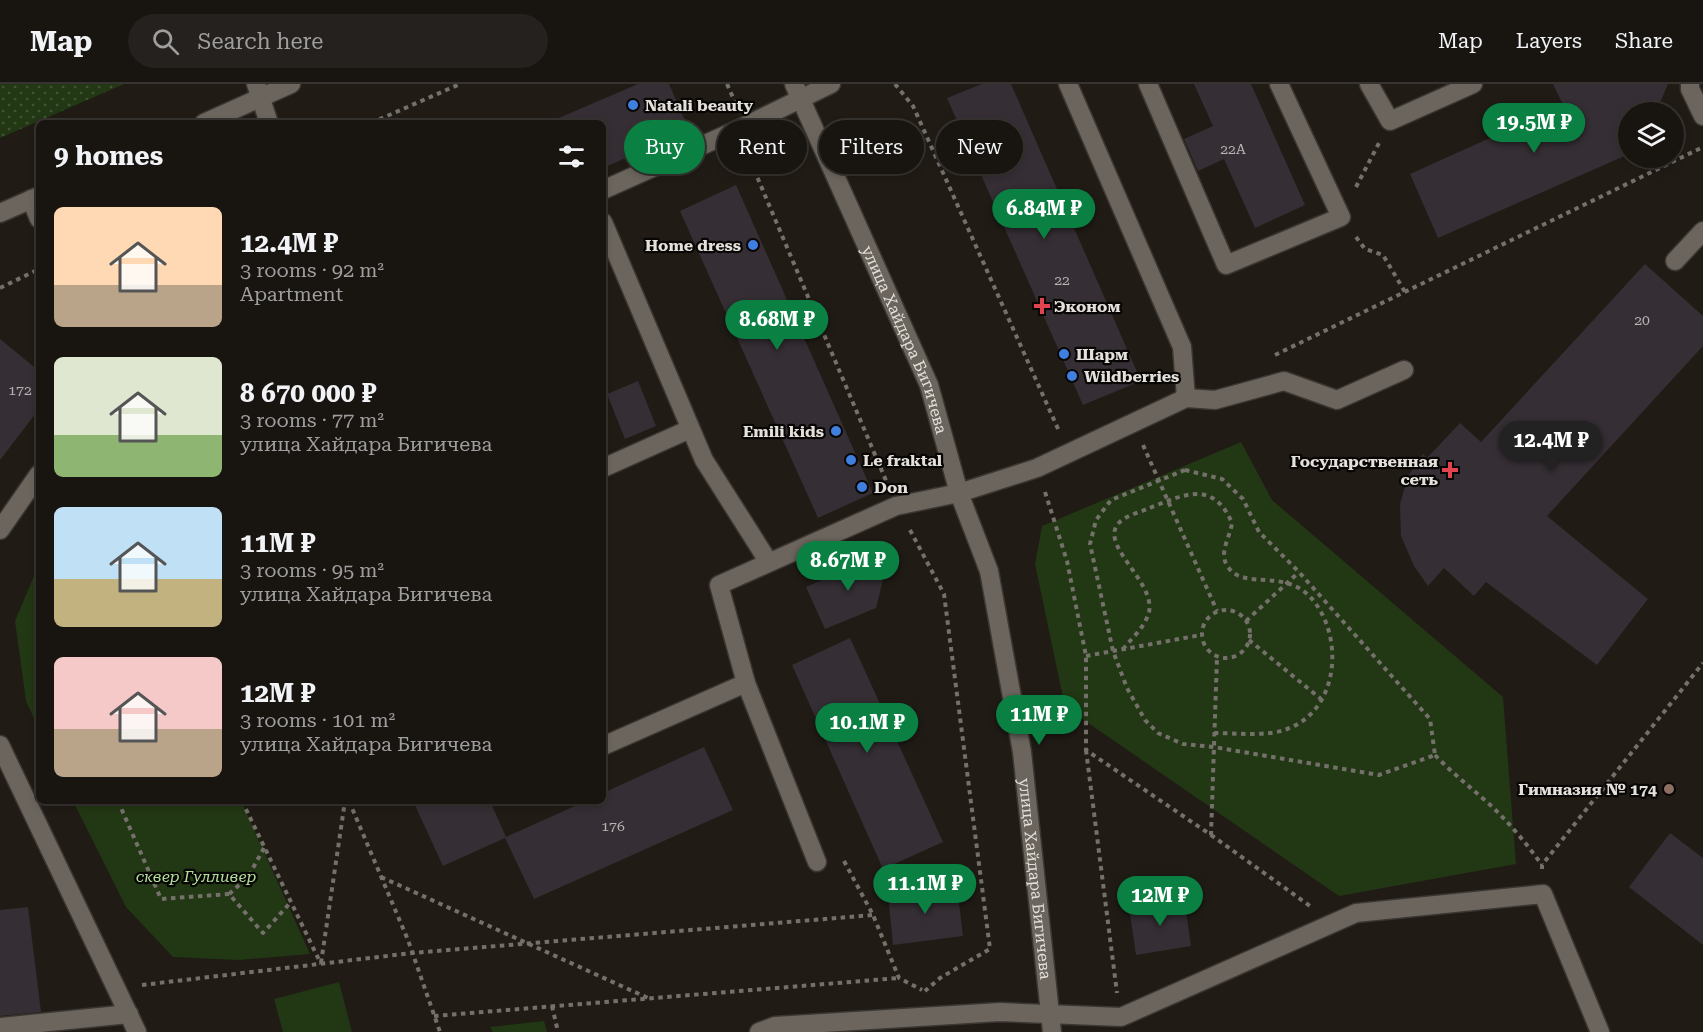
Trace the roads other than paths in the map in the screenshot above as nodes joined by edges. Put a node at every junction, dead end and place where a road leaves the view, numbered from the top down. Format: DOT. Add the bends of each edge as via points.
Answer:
graph roads {
  1 [pos="291,84"];
  2 [pos="831,84"];
  3 [pos="1068,84"];
  4 [pos="1148,84"];
  5 [pos="1279,84"];
  6 [pos="1370,84"];
  7 [pos="1473,84"];
  8 [pos="1690,84"];
  9 [pos="258,91"];
  10 [pos="797,91"];
  11 [pos="1703,116"];
  12 [pos="209,120"];
  13 [pos="268,120"];
  14 [pos="606,189"];
  15 [pos="35,198"];
  16 [pos="0,213"];
  17 [pos="606,229"];
  18 [pos="1703,231"];
  19 [pos="1676,261"];
  20 [pos="1404,370"];
  21 [pos="1186,398"];
  22 [pos="690,429"];
  23 [pos="606,467"];
  24 [pos="36,478"];
  25 [pos="959,493"];
  26 [pos="0,530"];
  27 [pos="768,561"];
  28 [pos="746,683"];
  29 [pos="0,745"];
  30 [pos="606,745"];
  31 [pos="817,862"];
  32 [pos="129,1014"];
  33 [pos="1051,1023"];
  34 [pos="0,1027"];
  35 [pos="137,1032"];
  36 [pos="759,1032"];
  37 [pos="1600,1032"];
  1 -- 9 [label="street"];
  2 -- 10 [label="street"];
  3 -- 21 [label="street" via="1182,347"];
  4 -- 5 [label="street" via="1226,265 1341,217"];
  6 -- 7 [label="street" via="1390,122"];
  8 -- 11 [label="street"];
  9 -- 12 [label="street"];
  9 -- 13 [label="street"];
  10 -- 14 [label="street" via="741,128"];
  10 -- 25 [label="street, улица Хайдара Бигичева" via="929,385"];
  15 -- 16 [label="street"];
  17 -- 22 [label="street"];
  18 -- 19 [label="street"];
  20 -- 21 [label="street" via="1337,400 1284,381 1215,400"];
  21 -- 25 [label="street" via="1036,468"];
  22 -- 23 [label="street"];
  22 -- 27 [label="street" via="704,460"];
  24 -- 26 [label="street"];
  25 -- 27 [label="street" via="896,506"];
  25 -- 33 [label="street, улица Хайдара Бигичева" via="989,571 1020,740"];
  27 -- 28 [label="street" via="719,585"];
  28 -- 30 [label="street"];
  28 -- 31 [label="street"];
  29 -- 32 [label="street"];
  32 -- 34 [label="street"];
  32 -- 35 [label="street"];
  33 -- 36 [label="street" via="1000,1012 775,1026"];
  33 -- 37 [label="street" via="1120,1017 1356,913 1543,894"];
}
